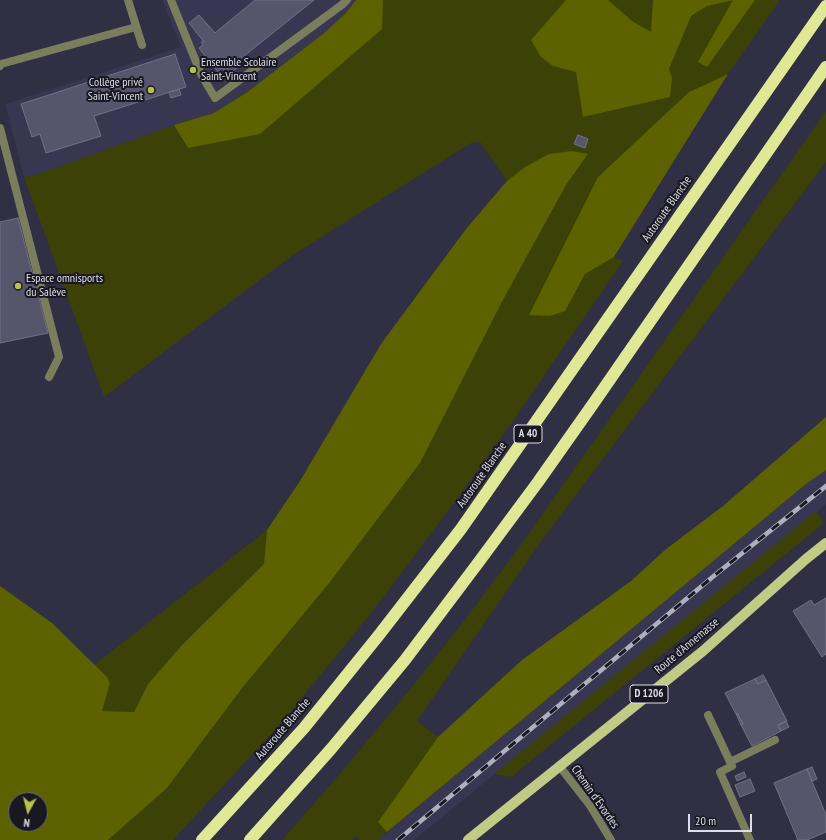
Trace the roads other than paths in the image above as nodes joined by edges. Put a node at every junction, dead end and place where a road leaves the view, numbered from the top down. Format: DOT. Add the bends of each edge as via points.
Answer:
graph roads {
  1 [pos="128,0"];
  2 [pos="171,0"];
  3 [pos="347,0"];
  4 [pos="826,6"];
  5 [pos="136,26"];
  6 [pos="142,45"];
  7 [pos="0,66"];
  8 [pos="826,67"];
  9 [pos="0,128"];
  10 [pos="49,378"];
  11 [pos="826,543"];
  12 [pos="708,715"];
  13 [pos="775,740"];
  14 [pos="730,762"];
  15 [pos="560,767"];
  16 [pos="202,840"];
  17 [pos="250,840"];
  18 [pos="468,840"];
  19 [pos="611,840"];
  20 [pos="750,840"];
  1 -- 5 [label="street"];
  2 -- 3 [label="street" via="201,74 215,98"];
  4 -- 16 [label="highway, Autoroute Blanche / A 40" via="461,529 304,728"];
  5 -- 6 [label="street"];
  5 -- 7 [label="street"];
  8 -- 17 [label="highway" via="593,404 478,563 405,660 336,744"];
  9 -- 10 [label="street" via="60,357"];
  11 -- 15 [label="main road, Route d'Annemasse / D 1206" via="703,651"];
  12 -- 14 [label="street"];
  13 -- 14 [label="street"];
  14 -- 20 [label="street" via="732,766 720,772"];
  15 -- 18 [label="main road, Route d'Annemasse / D 1206"];
  15 -- 19 [label="street, Chemin d'Evordes"];
}
